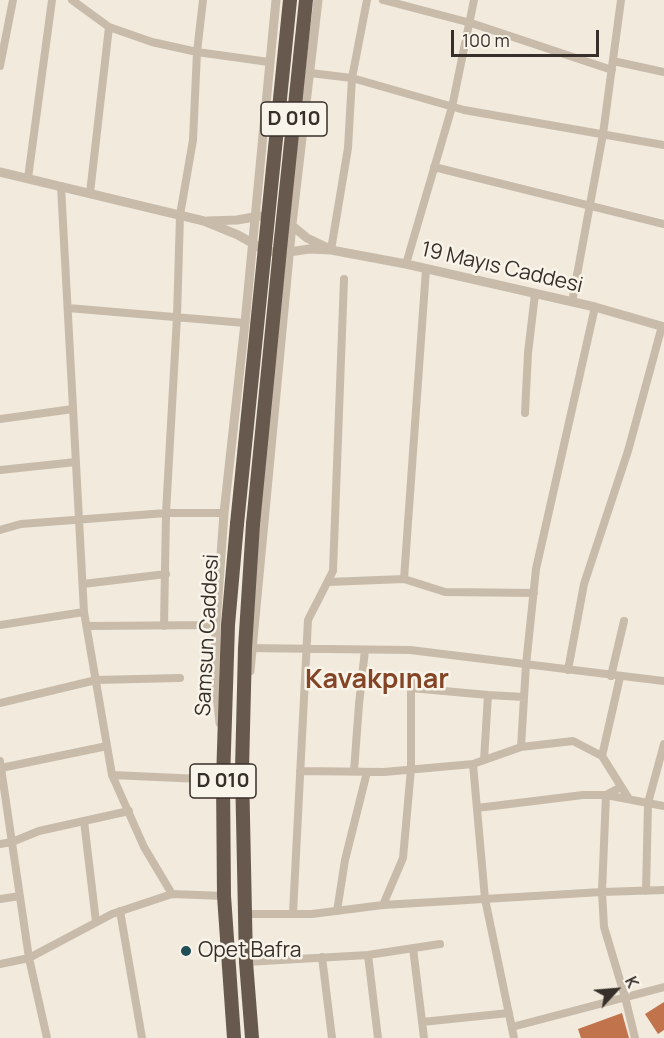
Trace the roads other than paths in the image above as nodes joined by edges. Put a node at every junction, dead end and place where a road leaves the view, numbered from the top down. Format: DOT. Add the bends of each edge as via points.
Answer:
graph roads {
  1 [pos="13,0"];
  2 [pos="52,0"];
  3 [pos="72,0"];
  4 [pos="202,0"];
  5 [pos="276,0"];
  6 [pos="290,0"];
  7 [pos="306,0"];
  8 [pos="318,0"];
  9 [pos="367,0"];
  10 [pos="383,0"];
  11 [pos="474,0"];
  12 [pos="619,1"];
  13 [pos="471,23"];
  14 [pos="109,27"];
  15 [pos="197,52"];
  16 [pos="269,62"];
  17 [pos="612,65"];
  18 [pos="0,66"];
  19 [pos="664,72"];
  20 [pos="310,73"];
  21 [pos="352,78"];
  22 [pos="452,107"];
  23 [pos="603,134"];
  24 [pos="664,145"];
  25 [pos="434,167"];
  26 [pos="0,172"];
  27 [pos="28,178"];
  28 [pos="61,186"];
  29 [pos="90,193"];
  30 [pos="590,205"];
  31 [pos="180,215"];
  32 [pos="255,216"];
  33 [pos="204,221"];
  34 [pos="292,224"];
  35 [pos="664,224"];
  36 [pos="253,244"];
  37 [pos="331,250"];
  38 [pos="290,253"];
  39 [pos="406,264"];
  40 [pos="426,269"];
  41 [pos="344,279"];
  42 [pos="535,294"];
  43 [pos="572,302"];
  44 [pos="595,307"];
  45 [pos="68,308"];
  46 [pos="177,317"];
  47 [pos="245,323"];
  48 [pos="663,326"];
  49 [pos="73,410"];
  50 [pos="525,413"];
  51 [pos="0,419"];
  52 [pos="76,462"];
  53 [pos="0,470"];
  54 [pos="166,513"];
  55 [pos="224,513"];
  56 [pos="79,521"];
  57 [pos="0,530"];
  58 [pos="166,574"];
  59 [pos="404,579"];
  60 [pos="328,582"];
  61 [pos="82,584"];
  62 [pos="534,593"];
  63 [pos="84,612"];
  64 [pos="624,621"];
  65 [pos="216,625"];
  66 [pos="0,626"];
  67 [pos="87,626"];
  68 [pos="164,626"];
  69 [pos="249,648"];
  70 [pos="307,650"];
  71 [pos="365,650"];
  72 [pos="526,665"];
  73 [pos="568,670"];
  74 [pos="616,676"];
  75 [pos="180,678"];
  76 [pos="96,680"];
  77 [pos="664,681"];
  78 [pos="488,696"];
  79 [pos="524,697"];
  80 [pos="0,703"];
  81 [pos="664,744"];
  82 [pos="107,746"];
  83 [pos="521,747"];
  84 [pos="223,753"];
  85 [pos="603,756"];
  86 [pos="484,760"];
  87 [pos="473,764"];
  88 [pos="1,769"];
  89 [pos="411,769"];
  90 [pos="300,771"];
  91 [pos="354,771"];
  92 [pos="367,771"];
  93 [pos="112,775"];
  94 [pos="223,780"];
  95 [pos="621,787"];
  96 [pos="606,795"];
  97 [pos="629,799"];
  98 [pos="648,803"];
  99 [pos="664,806"];
  100 [pos="477,808"];
  101 [pos="4,811"];
  102 [pos="129,811"];
  103 [pos="84,821"];
  104 [pos="12,842"];
  105 [pos="0,844"];
  106 [pos="664,890"];
  107 [pos="646,891"];
  108 [pos="602,892"];
  109 [pos="172,894"];
  110 [pos="20,896"];
  111 [pos="224,896"];
  112 [pos="0,899"];
  113 [pos="485,899"];
  114 [pos="383,905"];
  115 [pos="120,911"];
  116 [pos="337,911"];
  117 [pos="293,913"];
  118 [pos="244,914"];
  119 [pos="96,922"];
  120 [pos="440,944"];
  121 [pos="413,948"];
  122 [pos="368,955"];
  123 [pos="322,957"];
  124 [pos="29,958"];
  125 [pos="246,962"];
  126 [pos="0,964"];
  127 [pos="664,987"];
  128 [pos="626,997"];
  129 [pos="509,1013"];
  130 [pos="422,1022"];
  131 [pos="512,1027"];
  132 [pos="47,1038"];
  133 [pos="142,1038"];
  134 [pos="234,1038"];
  135 [pos="252,1038"];
  136 [pos="332,1038"];
  137 [pos="378,1038"];
  138 [pos="424,1038"];
  139 [pos="514,1038"];
  140 [pos="635,1038"];
  1 -- 18 [label="street"];
  2 -- 27 [label="street"];
  3 -- 14 [label="street"];
  4 -- 15 [label="street"];
  5 -- 16 [label="street"];
  6 -- 84 [label="highway, Samsun Caddesi / D 010, bridge" via="228,625"];
  7 -- 69 [label="highway, Samsun Caddesi / D 010, bridge" via="254,524"];
  8 -- 20 [label="street"];
  9 -- 21 [label="street"];
  10 -- 13 [label="street"];
  11 -- 13 [label="street"];
  12 -- 17 [label="street"];
  13 -- 17 [label="street"];
  13 -- 22 [label="street"];
  14 -- 15 [label="street"];
  14 -- 29 [label="street"];
  15 -- 16 [label="street"];
  15 -- 31 [label="street" via="193,140"];
  16 -- 32 [label="street"];
  17 -- 19 [label="street"];
  17 -- 23 [label="street"];
  20 -- 21 [label="street"];
  20 -- 34 [label="street"];
  21 -- 22 [label="street"];
  21 -- 37 [label="street" via="348,148"];
  22 -- 23 [label="street"];
  22 -- 25 [label="street"];
  23 -- 24 [label="street"];
  23 -- 30 [label="street"];
  25 -- 30 [label="street"];
  25 -- 39 [label="street"];
  26 -- 27 [label="street"];
  27 -- 28 [label="street"];
  28 -- 29 [label="street"];
  28 -- 45 [label="street"];
  29 -- 31 [label="street"];
  30 -- 35 [label="street"];
  30 -- 43 [label="street"];
  31 -- 33 [label="street"];
  31 -- 46 [label="street"];
  32 -- 33 [label="street, 19 Mayıs Caddesi"];
  32 -- 34 [label="street, 19 Mayıs Caddesi"];
  32 -- 36 [label="street"];
  33 -- 36 [label="street, 19 Mayıs Caddesi"];
  34 -- 37 [label="street, 19 Mayıs Caddesi" via="307,238"];
  34 -- 38 [label="street"];
  36 -- 38 [label="street, 19 Mayıs Caddesi" via="273,252"];
  36 -- 47 [label="street"];
  37 -- 38 [label="street, 19 Mayıs Caddesi"];
  37 -- 39 [label="street, 19 Mayıs Caddesi"];
  38 -- 69 [label="street"];
  39 -- 40 [label="street, 19 Mayıs Caddesi"];
  40 -- 42 [label="street, 19 Mayıs Caddesi"];
  40 -- 59 [label="street"];
  41 -- 60 [label="street" via="333,571"];
  42 -- 43 [label="street, 19 Mayıs Caddesi"];
  42 -- 50 [label="street"];
  43 -- 44 [label="street, 19 Mayıs Caddesi"];
  44 -- 48 [label="street, 19 Mayıs Caddesi"];
  44 -- 62 [label="street" via="536,569"];
  45 -- 46 [label="street"];
  45 -- 49 [label="street"];
  46 -- 47 [label="street"];
  46 -- 54 [label="street"];
  47 -- 55 [label="street"];
  48 -- 73 [label="street" via="628,451 584,584"];
  49 -- 51 [label="street"];
  49 -- 52 [label="street"];
  52 -- 53 [label="street"];
  52 -- 56 [label="street"];
  54 -- 55 [label="street"];
  54 -- 56 [label="street"];
  54 -- 58 [label="street"];
  55 -- 65 [label="street"];
  56 -- 57 [label="street" via="21,524"];
  56 -- 61 [label="street"];
  58 -- 61 [label="street"];
  58 -- 68 [label="street"];
  59 -- 60 [label="street"];
  59 -- 62 [label="street" via="445,592"];
  60 -- 70 [label="street" via="308,620"];
  61 -- 63 [label="street"];
  62 -- 72 [label="street"];
  63 -- 66 [label="street"];
  63 -- 67 [label="street"];
  64 -- 74 [label="street"];
  65 -- 68 [label="street"];
  65 -- 84 [label="street" via="215,676"];
  67 -- 68 [label="street"];
  67 -- 76 [label="street"];
  69 -- 70 [label="street"];
  69 -- 118 [label="highway, Samsun Caddesi / D 010" via="242,770"];
  70 -- 71 [label="street"];
  70 -- 90 [label="street"];
  71 -- 72 [label="street" via="410,650"];
  71 -- 91 [label="street"];
  72 -- 73 [label="street"];
  72 -- 79 [label="street"];
  73 -- 74 [label="street"];
  74 -- 77 [label="street"];
  74 -- 85 [label="street"];
  75 -- 76 [label="street"];
  76 -- 80 [label="street"];
  76 -- 82 [label="street"];
  78 -- 79 [label="street"];
  78 -- 86 [label="street"];
  78 -- 89 [label="street" via="411,684"];
  79 -- 83 [label="street"];
  81 -- 98 [label="street"];
  82 -- 88 [label="street"];
  82 -- 93 [label="street"];
  83 -- 85 [label="street" via="573,741"];
  83 -- 86 [label="street"];
  84 -- 94 [label="highway, Samsun Caddesi / D 010"];
  85 -- 95 [label="street"];
  86 -- 87 [label="street"];
  87 -- 89 [label="street"];
  87 -- 100 [label="street"];
  88 -- 101 [label="street"];
  89 -- 92 [label="street"];
  89 -- 114 [label="street" via="403,858"];
  90 -- 91 [label="street"];
  90 -- 117 [label="street"];
  91 -- 92 [label="street"];
  92 -- 116 [label="street"];
  93 -- 94 [label="street"];
  93 -- 102 [label="street"];
  94 -- 111 [label="highway, Samsun Caddesi / D 010"];
  95 -- 96 [label="street"];
  95 -- 97 [label="street"];
  96 -- 97 [label="street"];
  96 -- 100 [label="street"];
  96 -- 108 [label="street"];
  97 -- 98 [label="street"];
  98 -- 99 [label="street"];
  98 -- 107 [label="street"];
  100 -- 113 [label="street"];
  101 -- 104 [label="street"];
  102 -- 103 [label="street"];
  102 -- 109 [label="street" via="144,847"];
  103 -- 104 [label="street"];
  103 -- 119 [label="street"];
  104 -- 105 [label="street"];
  104 -- 110 [label="street"];
  106 -- 107 [label="street"];
  107 -- 108 [label="street"];
  108 -- 113 [label="street"];
  108 -- 128 [label="street" via="604,927"];
  109 -- 111 [label="street"];
  109 -- 115 [label="street"];
  110 -- 112 [label="street"];
  110 -- 124 [label="street"];
  111 -- 134 [label="highway, Samsun Caddesi / D 010"];
  113 -- 114 [label="street"];
  113 -- 129 [label="street"];
  114 -- 116 [label="street"];
  115 -- 119 [label="street"];
  115 -- 133 [label="street"];
  116 -- 117 [label="street"];
  117 -- 118 [label="street"];
  118 -- 125 [label="highway, Samsun Caddesi / D 010"];
  119 -- 124 [label="street"];
  120 -- 121 [label="street"];
  121 -- 122 [label="street"];
  121 -- 130 [label="street"];
  122 -- 123 [label="street"];
  122 -- 137 [label="street"];
  123 -- 125 [label="street"];
  123 -- 136 [label="street"];
  124 -- 126 [label="street"];
  124 -- 132 [label="street"];
  125 -- 135 [label="highway, Samsun Caddesi / D 010"];
  127 -- 128 [label="street"];
  128 -- 131 [label="street"];
  128 -- 140 [label="street"];
  129 -- 130 [label="street"];
  129 -- 131 [label="street"];
  130 -- 138 [label="street"];
  131 -- 139 [label="street"];
}
